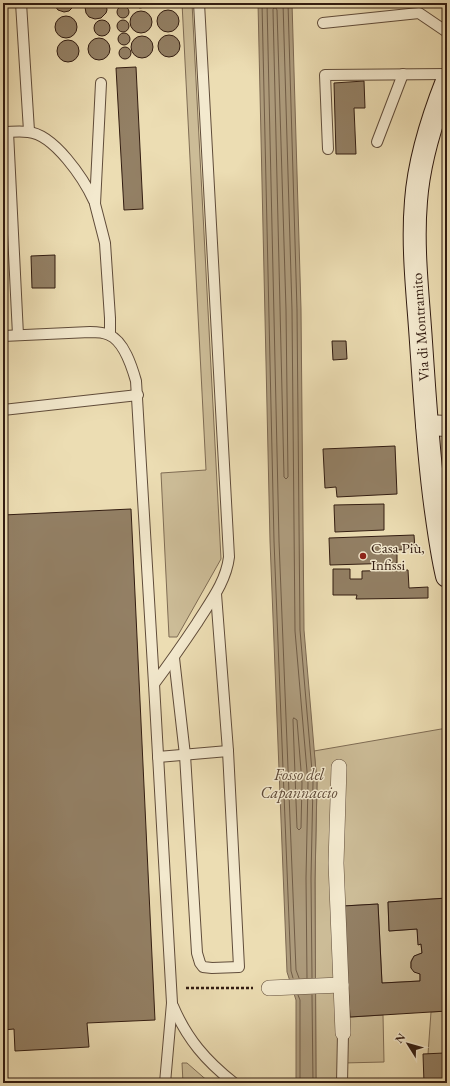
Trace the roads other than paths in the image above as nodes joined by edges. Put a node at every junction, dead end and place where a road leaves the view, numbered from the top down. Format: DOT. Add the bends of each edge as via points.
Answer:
graph roads {
  1 [pos="21,3"];
  2 [pos="199,3"];
  3 [pos="418,8"];
  4 [pos="324,23"];
  5 [pos="447,32"];
  6 [pos="403,74"];
  7 [pos="447,74"];
  8 [pos="447,81"];
  9 [pos="100,83"];
  10 [pos="6,132"];
  11 [pos="29,132"];
  12 [pos="377,142"];
  13 [pos="328,149"];
  14 [pos="95,204"];
  15 [pos="18,335"];
  16 [pos="110,335"];
  17 [pos="3,336"];
  18 [pos="138,395"];
  19 [pos="3,410"];
  20 [pos="437,426"];
  21 [pos="447,576"];
  22 [pos="216,594"];
  23 [pos="174,658"];
  24 [pos="154,684"];
  25 [pos="228,751"];
  26 [pos="186,755"];
  27 [pos="158,757"];
  28 [pos="339,767"];
  29 [pos="341,985"];
  30 [pos="269,988"];
  31 [pos="172,1003"];
  32 [pos="343,1033"];
  33 [pos="165,1083"];
  34 [pos="234,1083"];
  35 [pos="342,1083"];
  1 -- 11 [label="lane"];
  2 -- 22 [label="lane" via="229,557 227,569"];
  3 -- 4 [label="lane"];
  3 -- 5 [label="lane"];
  6 -- 7 [label="lane"];
  6 -- 12 [label="lane"];
  6 -- 13 [label="lane" via="325,75"];
  8 -- 20 [label="main road, Via di Montramito" via="425,147 418,184 414,234"];
  9 -- 14 [label="lane"];
  10 -- 11 [label="lane"];
  10 -- 15 [label="lane"];
  11 -- 14 [label="lane" via="45,139 59,150 82,180"];
  14 -- 16 [label="lane" via="104,234"];
  15 -- 16 [label="lane" via="90,332"];
  15 -- 17 [label="lane"];
  16 -- 18 [label="lane" via="118,342 130,361"];
  18 -- 19 [label="lane"];
  18 -- 24 [label="lane"];
  20 -- 21 [label="main road, Via di Montramito" via="431,476"];
  22 -- 23 [label="lane"];
  22 -- 25 [label="lane"];
  23 -- 24 [label="lane"];
  23 -- 26 [label="lane"];
  24 -- 27 [label="lane"];
  25 -- 26 [label="lane"];
  25 -- 26 [label="lane" via="239,967 203,967 197,953"];
  26 -- 27 [label="lane"];
  27 -- 31 [label="lane"];
  28 -- 29 [label="street" via="336,863"];
  29 -- 30 [label="street"];
  29 -- 32 [label="street"];
  31 -- 33 [label="lane"];
  31 -- 34 [label="lane" via="180,1022 197,1048"];
  32 -- 35 [label="lane"];
}
